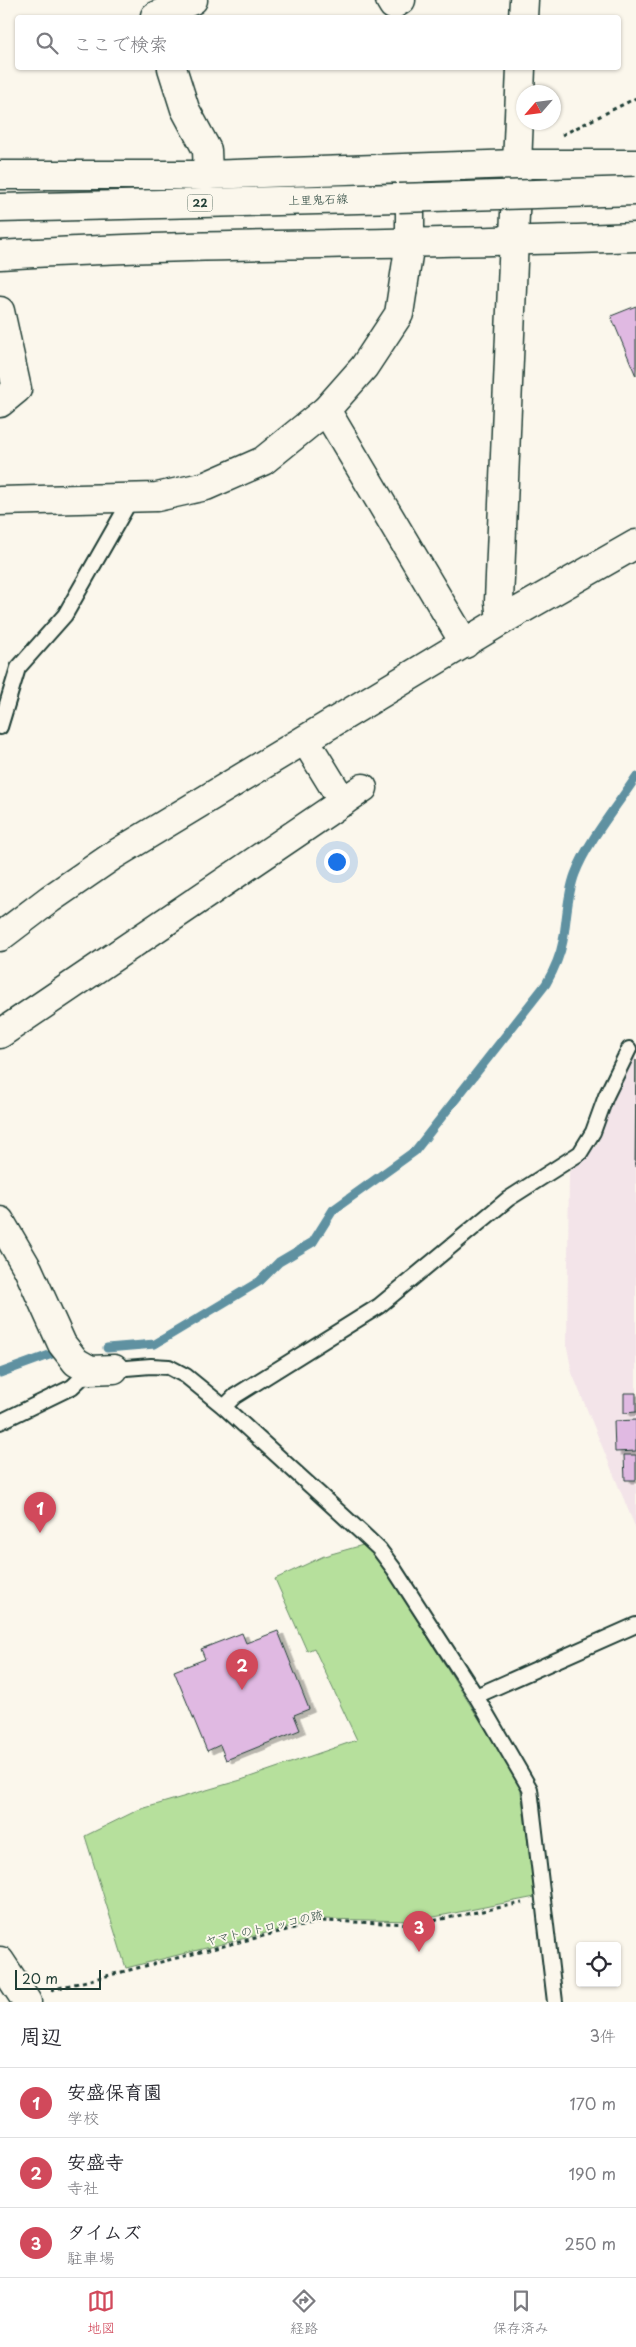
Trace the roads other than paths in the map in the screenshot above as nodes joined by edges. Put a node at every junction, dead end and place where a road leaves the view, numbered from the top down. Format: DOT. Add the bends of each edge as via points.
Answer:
graph roads {
  1 [pos="193,0"];
  2 [pos="390,0"];
  3 [pos="401,0"];
  4 [pos="524,0"];
  5 [pos="157,15"];
  6 [pos="523,15"];
  7 [pos="173,70"];
  8 [pos="522,70"];
  9 [pos="518,164"];
  10 [pos="636,164"];
  11 [pos="410,168"];
  12 [pos="0,175"];
  13 [pos="208,175"];
  14 [pos="636,191"];
  15 [pos="0,208"];
  16 [pos="636,237"];
  17 [pos="515,241"];
  18 [pos="410,242"];
  19 [pos="0,255"];
  20 [pos="0,311"];
  21 [pos="0,403"];
  22 [pos="326,410"];
  23 [pos="131,499"];
  24 [pos="0,501"];
  25 [pos="636,544"];
  26 [pos="501,621"];
  27 [pos="465,644"];
  28 [pos="0,727"];
  29 [pos="305,740"];
  30 [pos="0,937"];
  31 [pos="0,1034"];
  32 [pos="629,1049"];
  33 [pos="0,1221"];
  34 [pos="102,1370"];
  35 [pos="224,1407"];
  36 [pos="0,1422"];
  37 [pos="636,1625"];
  38 [pos="476,1696"];
  39 [pos="0,1961"];
  40 [pos="25,2000"];
  41 [pos="555,2002"];
  1 -- 5 [label="street"];
  2 -- 3 [label="street" via="393,4"];
  4 -- 6 [label="street"];
  7 -- 13 [label="street" via="185,109 207,150"];
  8 -- 9 [label="street"];
  9 -- 10 [label="street"];
  9 -- 11 [label="street"];
  9 -- 17 [label="street"];
  11 -- 13 [label="street"];
  11 -- 18 [label="street"];
  12 -- 13 [label="street"];
  14 -- 15 [label="street, 上里鬼石線 / 22, bridge"];
  16 -- 17 [label="street"];
  17 -- 18 [label="street"];
  17 -- 26 [label="street" via="499,601"];
  18 -- 19 [label="street"];
  18 -- 22 [label="street" via="399,314 364,367"];
  20 -- 21 [label="street" via="17,389"];
  22 -- 23 [label="street" via="263,461 206,486"];
  22 -- 27 [label="street"];
  23 -- 24 [label="street"];
  23 -- 28 [label="lane" via="64,615 18,668"];
  25 -- 26 [label="street"];
  26 -- 27 [label="street"];
  27 -- 29 [label="street"];
  29 -- 30 [label="street" via="114,856"];
  29 -- 31 [label="street" via="353,795"];
  32 -- 35 [label="lane" via="593,1132 580,1152 508,1199 379,1306 235,1396"];
  33 -- 34 [label="street" via="28,1269 62,1344 76,1362"];
  34 -- 35 [label="lane" via="169,1367 186,1376"];
  34 -- 36 [label="lane"];
  35 -- 38 [label="lane" via="379,1549"];
  37 -- 38 [label="lane"];
  38 -- 41 [label="lane" via="530,1789"];
  39 -- 40 [label="street"];
}
